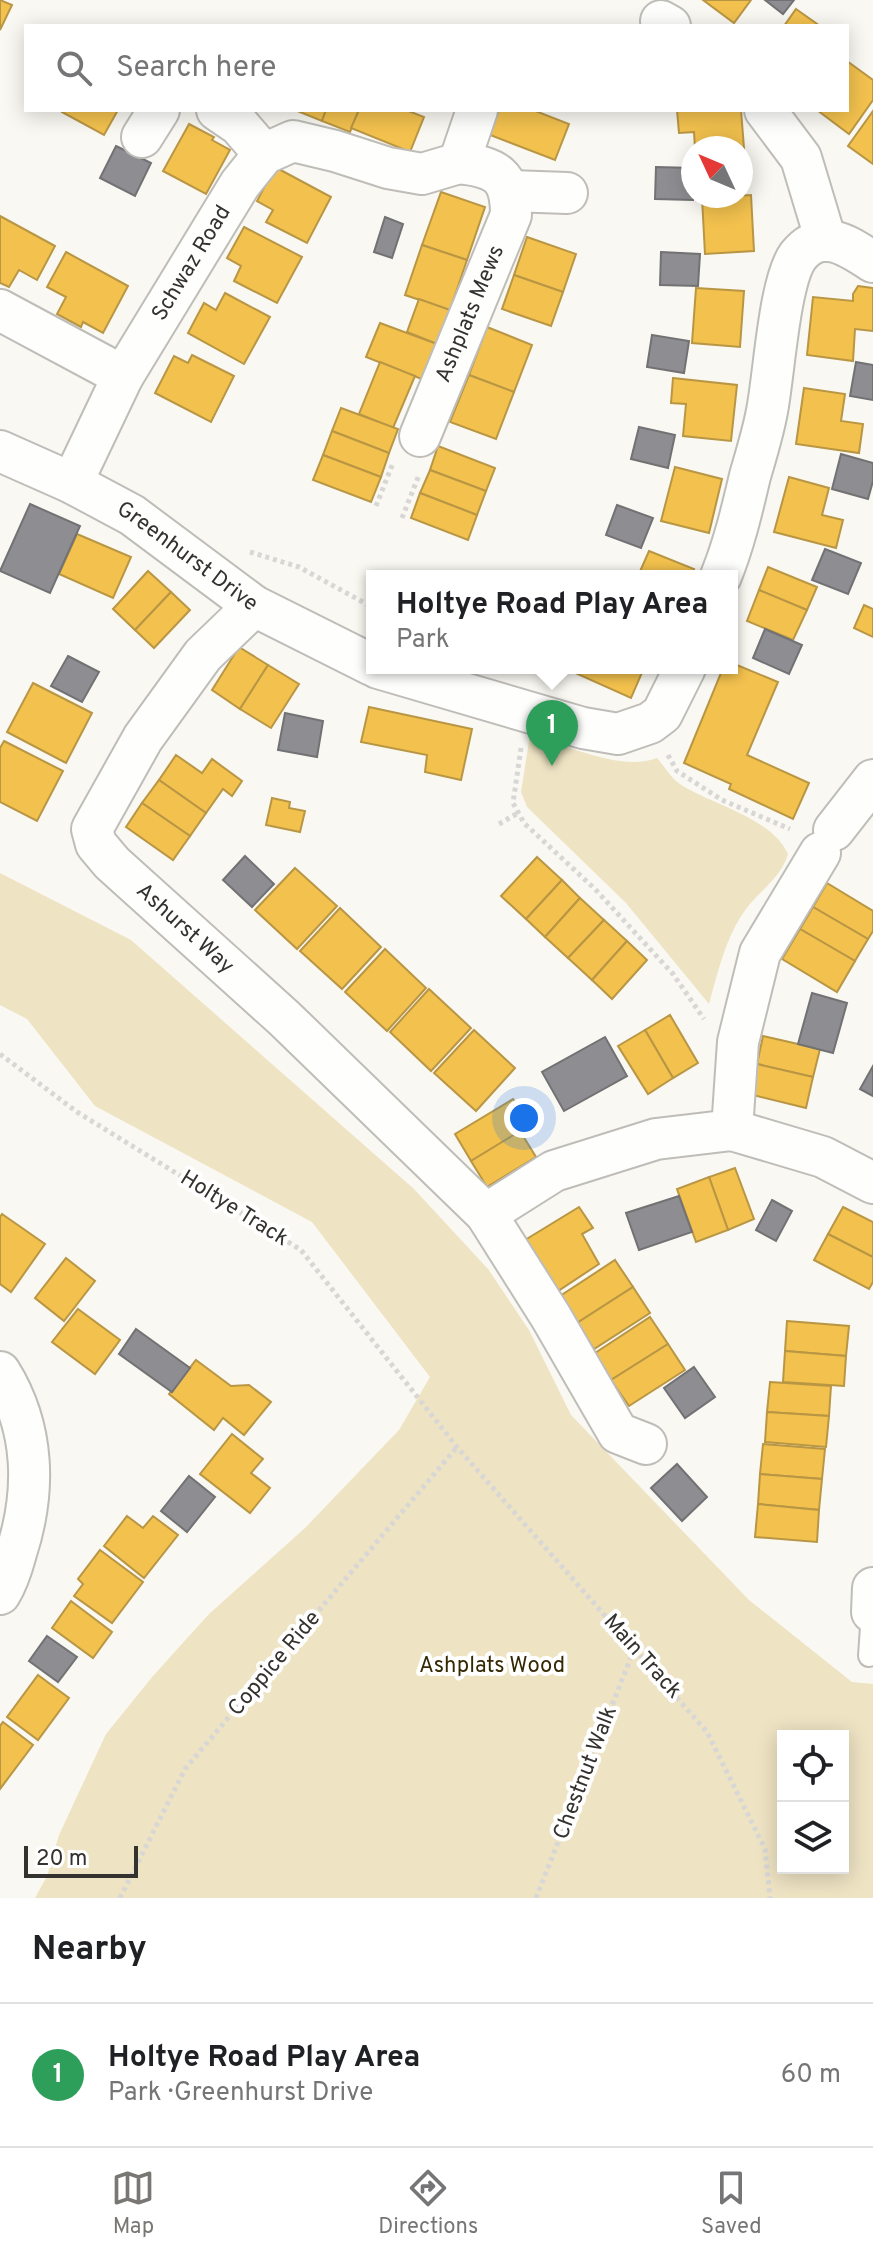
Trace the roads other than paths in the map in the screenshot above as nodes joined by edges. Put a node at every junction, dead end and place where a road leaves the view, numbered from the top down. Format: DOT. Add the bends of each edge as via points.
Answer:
graph roads {
  1 [pos="220,112"];
  2 [pos="476,112"];
  3 [pos="766,112"];
  4 [pos="264,154"];
  5 [pos="459,163"];
  6 [pos="511,191"];
  7 [pos="567,193"];
  8 [pos="826,241"];
  9 [pos="873,262"];
  10 [pos="0,310"];
  11 [pos="123,376"];
  12 [pos="420,436"];
  13 [pos="0,451"];
  14 [pos="72,483"];
  15 [pos="723,570"];
  16 [pos="254,606"];
  17 [pos="366,662"];
  18 [pos="399,674"];
  19 [pos="682,674"];
  20 [pos="873,780"];
  21 [pos="732,1130"];
  22 [pos="873,1183"];
  23 [pos="486,1214"];
  24 [pos="0,1372"];
  25 [pos="646,1444"];
  26 [pos="0,1594"];
  27 [pos="872,1600"];
  28 [pos="869,1656"];
  1 -- 4 [label="street"];
  2 -- 5 [label="street"];
  3 -- 8 [label="street" via="801,158"];
  4 -- 5 [label="street" via="293,141 422,174"];
  4 -- 11 [label="street, Schwaz Road" via="240,184"];
  5 -- 6 [label="street" via="482,165"];
  6 -- 7 [label="street"];
  6 -- 12 [label="street, Ashplats Mews" via="511,215"];
  8 -- 9 [label="street" via="838,240"];
  8 -- 15 [label="street" via="798,256 787,278 767,414"];
  10 -- 11 [label="street"];
  11 -- 14 [label="street, Schwaz Road"];
  13 -- 14 [label="street, Greenhurst Drive"];
  14 -- 16 [label="street, Greenhurst Drive" via="132,515"];
  16 -- 17 [label="street, Greenhurst Drive"];
  16 -- 23 [label="street, Ashurst Way" via="203,655 143,738 92,829 96,844"];
  18 -- 19 [label="street" via="618,734 662,714"];
  20 -- 21 [label="street" via="815,837 760,953 738,1042"];
  21 -- 22 [label="street" via="823,1157"];
  21 -- 23 [label="street" via="656,1139 554,1171"];
  23 -- 25 [label="street, Ashurst Way" via="618,1433"];
  24 -- 26 [label="street" via="25,1427 31,1468 26,1523"];
  27 -- 28 [label="lane"];
}
